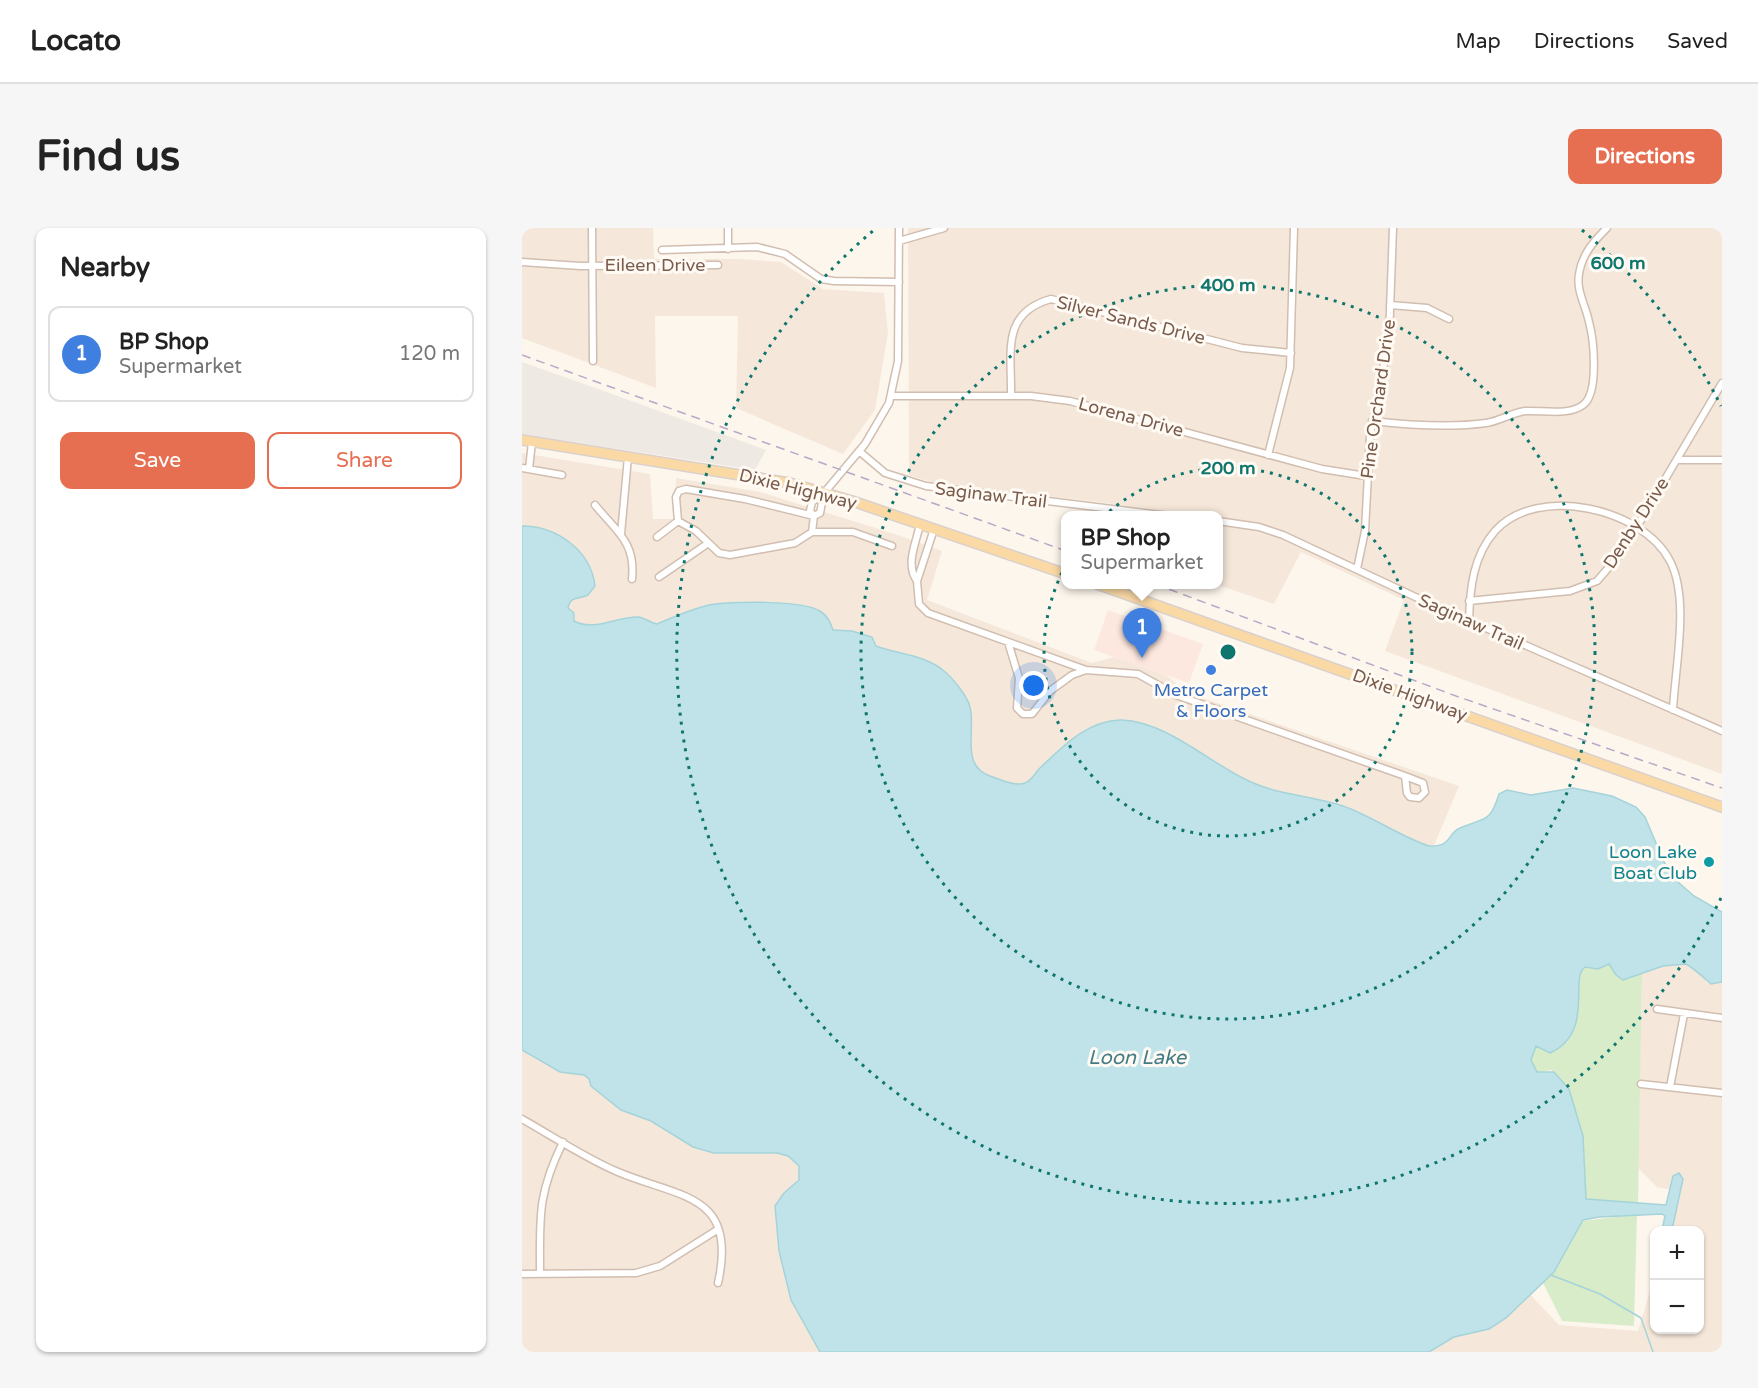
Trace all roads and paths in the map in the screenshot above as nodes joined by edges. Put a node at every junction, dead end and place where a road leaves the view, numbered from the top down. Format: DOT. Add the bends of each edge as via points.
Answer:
graph roads {
  1 [pos="592,228"];
  2 [pos="728,228"];
  3 [pos="899,228"];
  4 [pos="944,228"];
  5 [pos="1294,228"];
  6 [pos="1393,228"];
  7 [pos="1606,228"];
  8 [pos="899,241"];
  9 [pos="728,249"];
  10 [pos="662,250"];
  11 [pos="522,262"];
  12 [pos="592,265"];
  13 [pos="718,265"];
  14 [pos="899,282"];
  15 [pos="1390,305"];
  16 [pos="1449,319"];
  17 [pos="1291,354"];
  18 [pos="593,362"];
  19 [pos="1722,383"];
  20 [pos="891,396"];
  21 [pos="1011,396"];
  22 [pos="1372,421"];
  23 [pos="527,441"];
  24 [pos="859,451"];
  25 [pos="1268,455"];
  26 [pos="628,456"];
  27 [pos="1677,460"];
  28 [pos="1722,460"];
  29 [pos="525,468"];
  30 [pos="562,475"];
  31 [pos="1366,476"];
  32 [pos="824,493"];
  33 [pos="595,505"];
  34 [pos="1128,511"];
  35 [pos="814,516"];
  36 [pos="678,521"];
  37 [pos="1223,522"];
  38 [pos="920,524"];
  39 [pos="1637,527"];
  40 [pos="934,529"];
  41 [pos="812,532"];
  42 [pos="621,534"];
  43 [pos="657,537"];
  44 [pos="707,544"];
  45 [pos="892,546"];
  46 [pos="1357,569"];
  47 [pos="1061,573"];
  48 [pos="659,577"];
  49 [pos="632,579"];
  50 [pos="917,581"];
  51 [pos="1108,589"];
  52 [pos="1469,601"];
  53 [pos="1469,620"];
  54 [pos="1008,642"];
  55 [pos="1086,670"];
  56 [pos="1673,710"];
  57 [pos="1722,731"];
  58 [pos="1405,776"];
  59 [pos="1722,807"];
  60 [pos="1658,1009"];
  61 [pos="1684,1014"];
  62 [pos="1722,1018"];
  63 [pos="1641,1084"];
  64 [pos="1670,1087"];
  65 [pos="1722,1093"];
  66 [pos="522,1119"];
  67 [pos="563,1142"];
  68 [pos="717,1230"];
  69 [pos="522,1274"];
  70 [pos="540,1274"];
  71 [pos="718,1283"];
  1 -- 12 [label="street"];
  2 -- 9 [label="street"];
  3 -- 8 [label="street"];
  4 -- 8 [label="street"];
  5 -- 17 [label="street"];
  6 -- 15 [label="street, Pine Orchard Drive"];
  7 -- 22 [label="street" via="1582,260 1579,275 1592,335 1593,391 1583,406 1568,411 1524,411 1482,424"];
  8 -- 14 [label="street"];
  9 -- 10 [label="street"];
  9 -- 14 [label="street" via="773,250 821,279"];
  11 -- 12 [label="street, Eileen Drive"];
  12 -- 13 [label="street, Eileen Drive"];
  12 -- 18 [label="street"];
  14 -- 20 [label="street" via="898,361"];
  15 -- 16 [label="street" via="1427,308"];
  15 -- 22 [label="street, Pine Orchard Drive" via="1389,338"];
  17 -- 21 [label="street, Silver Sands Drive" via="1242,348 1051,299 1031,307 1017,320 1012,332"];
  17 -- 25 [label="street" via="1286,390"];
  19 -- 27 [label="street, Denby Drive"];
  20 -- 21 [label="street, Lorena Drive"];
  20 -- 24 [label="street" via="877,428"];
  21 -- 25 [label="street, Lorena Drive" via="1070,401"];
  22 -- 31 [label="street, Pine Orchard Drive"];
  23 -- 26 [label="main road, Dixie Highway"];
  23 -- 29 [label="street"];
  24 -- 32 [label="street"];
  24 -- 34 [label="street, Saginaw Trail" via="885,473 926,486"];
  25 -- 31 [label="street, Lorena Drive"];
  26 -- 32 [label="main road, Dixie Highway" via="750,475"];
  26 -- 42 [label="street"];
  27 -- 28 [label="street"];
  27 -- 39 [label="street, Denby Drive"];
  29 -- 30 [label="street"];
  31 -- 46 [label="street, Pine Orchard Drive" via="1364,546"];
  32 -- 35 [label="street" via="820,513"];
  32 -- 35 [label="street" via="812,502 810,511"];
  32 -- 38 [label="main road, Dixie Highway"];
  33 -- 42 [label="street"];
  35 -- 36 [label="street" via="682,489 676,496"];
  35 -- 41 [label="street"];
  36 -- 43 [label="street"];
  36 -- 44 [label="street" via="696,531"];
  37 -- 46 [label="street, Saginaw Trail" via="1272,531"];
  38 -- 40 [label="main road, Dixie Highway"];
  38 -- 50 [label="street" via="911,563"];
  39 -- 52 [label="street, Denby Drive" via="1608,570 1586,587"];
  39 -- 52 [label="street" via="1618,517 1577,507 1530,509 1496,530 1485,545"];
  39 -- 56 [label="street" via="1670,560 1678,581"];
  40 -- 47 [label="main road, Dixie Highway"];
  40 -- 50 [label="street"];
  41 -- 44 [label="street" via="795,543 740,555 719,553"];
  41 -- 45 [label="street" via="853,532"];
  42 -- 49 [label="street" via="633,555"];
  44 -- 48 [label="street"];
  46 -- 53 [label="street, Saginaw Trail"];
  50 -- 54 [label="street" via="919,603 928,613"];
  51 -- 59 [label="main road, Dixie Highway"];
  52 -- 53 [label="street"];
  53 -- 56 [label="street, Saginaw Trail"];
  54 -- 55 [label="street"];
  54 -- 55 [label="street" via="1019,678 1017,708 1023,714 1032,714 1050,691"];
  55 -- 58 [label="street" via="1137,674 1176,695"];
  56 -- 57 [label="street, Saginaw Trail"];
  60 -- 61 [label="street"];
  61 -- 62 [label="street"];
  61 -- 64 [label="street"];
  63 -- 64 [label="street"];
  64 -- 65 [label="street"];
  66 -- 67 [label="street"];
  67 -- 68 [label="street" via="621,1173 687,1195 709,1212"];
  67 -- 70 [label="street" via="540,1202"];
  68 -- 70 [label="street" via="660,1266 636,1273"];
  68 -- 71 [label="street" via="723,1261"];
  69 -- 70 [label="street"];
}
